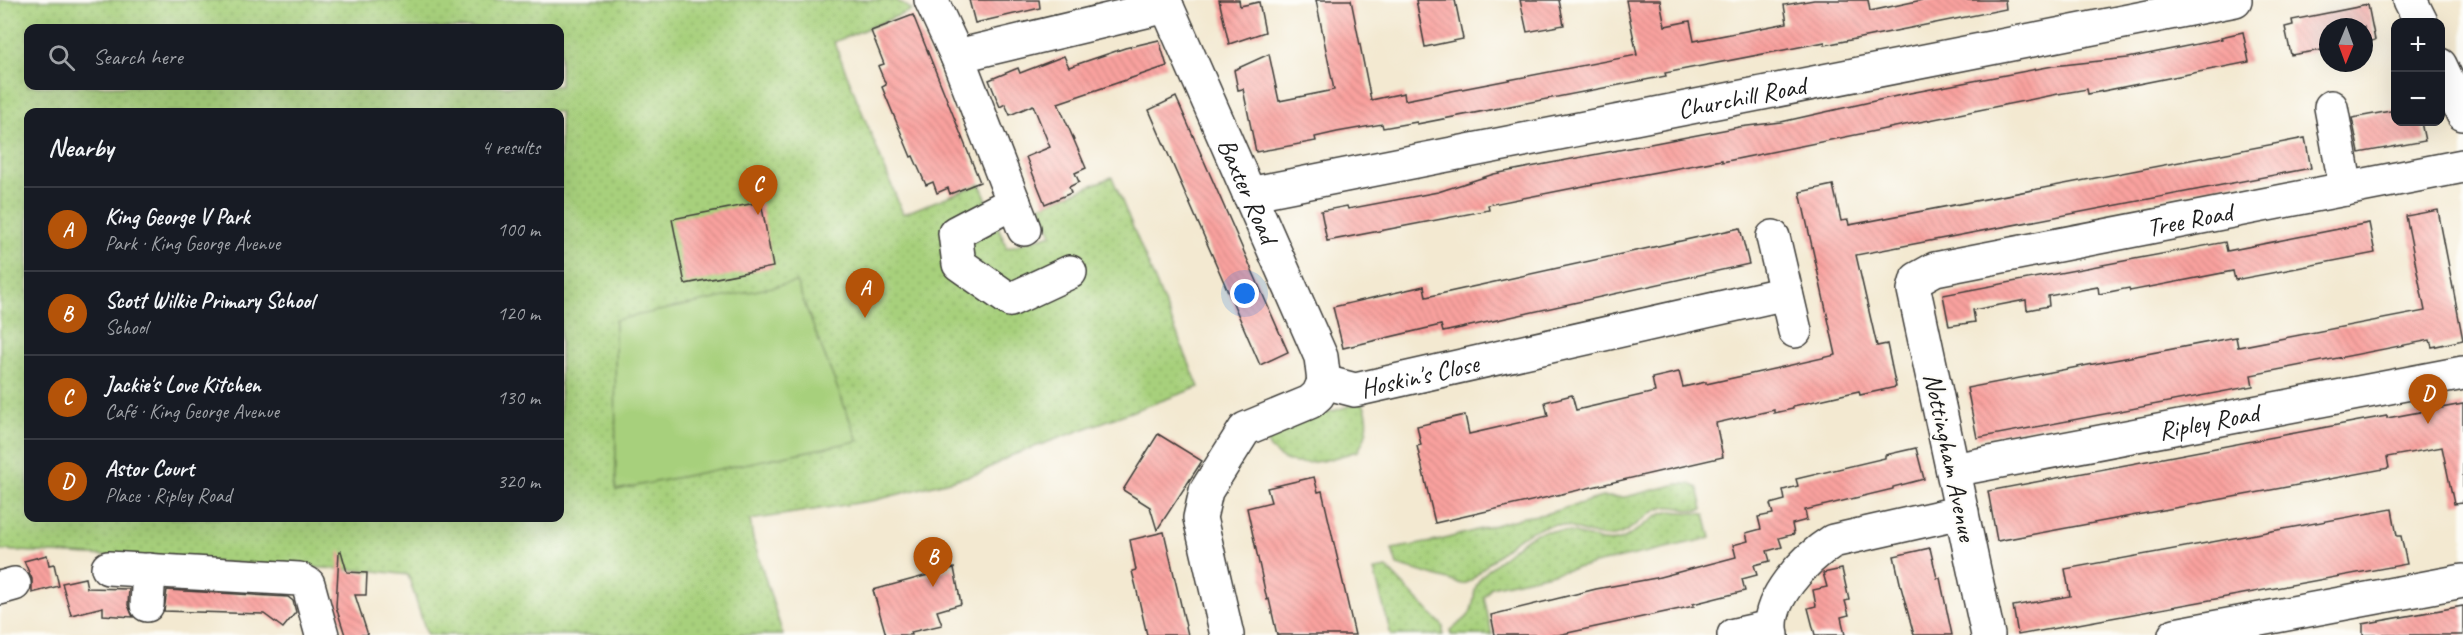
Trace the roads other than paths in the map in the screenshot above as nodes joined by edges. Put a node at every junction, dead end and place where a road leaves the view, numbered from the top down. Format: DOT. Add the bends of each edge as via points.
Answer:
graph roads {
  1 [pos="932,0"];
  2 [pos="2235,0"];
  3 [pos="2410,0"];
  4 [pos="1166,3"];
  5 [pos="2419,18"];
  6 [pos="957,56"];
  7 [pos="2443,72"];
  8 [pos="2331,107"];
  9 [pos="2463,114"];
  10 [pos="2463,166"];
  11 [pos="2346,189"];
  12 [pos="1249,194"];
  13 [pos="1773,237"];
  14 [pos="1070,272"];
  15 [pos="1917,279"];
  16 [pos="1786,293"];
  17 [pos="1795,331"];
  18 [pos="2463,373"];
  19 [pos="1324,382"];
  20 [pos="1953,470"];
  21 [pos="1962,512"];
  22 [pos="108,568"];
  23 [pos="149,570"];
  24 [pos="2463,581"];
  25 [pos="147,605"];
  26 [pos="1771,631"];
  27 [pos="322,635"];
  28 [pos="1227,635"];
  29 [pos="1734,635"];
  30 [pos="1988,635"];
  31 [pos="2175,635"];
  1 -- 6 [label="street"];
  2 -- 12 [label="street, Churchill Road"];
  3 -- 5 [label="street"];
  4 -- 6 [label="street"];
  4 -- 12 [label="street, Baxter Road"];
  6 -- 14 [label="street" via="1019,215 955,232 959,264 1010,300"];
  7 -- 9 [label="street"];
  8 -- 11 [label="street"];
  10 -- 11 [label="street, Tree Road"];
  11 -- 15 [label="street, Tree Road" via="1935,269"];
  12 -- 19 [label="street, Baxter Road" via="1321,357"];
  13 -- 16 [label="street"];
  15 -- 20 [label="street, Nottingham Avenue" via="1914,290"];
  16 -- 17 [label="street"];
  16 -- 19 [label="street, Hoskin's Close" via="1355,390"];
  18 -- 20 [label="street, Ripley Road"];
  19 -- 28 [label="street, Hoskin's Close" via="1310,402 1245,429 1206,491 1200,518"];
  20 -- 21 [label="street, Nottingham Avenue"];
  21 -- 26 [label="street" via="1833,541 1816,551 1779,598"];
  21 -- 30 [label="street, Nottingham Avenue"];
  22 -- 23 [label="street"];
  23 -- 25 [label="street"];
  23 -- 27 [label="street" via="299,579 308,584"];
  24 -- 31 [label="street"];
  26 -- 29 [label="street"];
}
